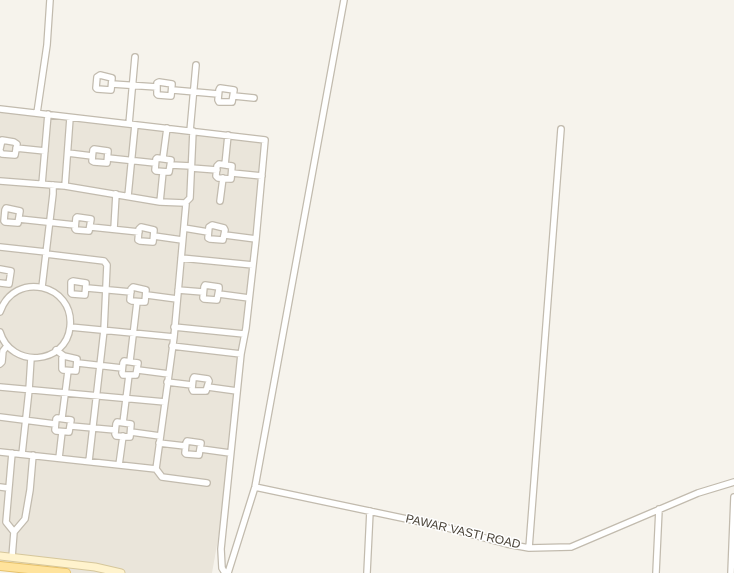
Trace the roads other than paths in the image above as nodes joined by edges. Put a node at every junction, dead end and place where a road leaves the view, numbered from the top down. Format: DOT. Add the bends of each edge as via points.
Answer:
graph roads {
  1 [pos="50,0"];
  2 [pos="344,0"];
  3 [pos="135,57"];
  4 [pos="196,65"];
  5 [pos="112,84"];
  6 [pos="132,85"];
  7 [pos="157,87"];
  8 [pos="173,90"];
  9 [pos="194,92"];
  10 [pos="218,94"];
  11 [pos="234,96"];
  12 [pos="254,98"];
  13 [pos="0,109"];
  14 [pos="37,113"];
  15 [pos="48,114"];
  16 [pos="70,118"];
  17 [pos="132,125"];
  18 [pos="167,128"];
  19 [pos="560,129"];
  20 [pos="191,131"];
  21 [pos="228,135"];
  22 [pos="0,148"];
  23 [pos="16,148"];
  24 [pos="45,151"];
  25 [pos="68,154"];
  26 [pos="92,156"];
  27 [pos="108,158"];
  28 [pos="163,158"];
  29 [pos="131,161"];
  30 [pos="155,163"];
  31 [pos="171,165"];
  32 [pos="225,165"];
  33 [pos="191,167"];
  34 [pos="217,170"];
  35 [pos="163,172"];
  36 [pos="232,173"];
  37 [pos="262,176"];
  38 [pos="223,178"];
  39 [pos="0,180"];
  40 [pos="42,184"];
  41 [pos="53,185"];
  42 [pos="65,186"];
  43 [pos="116,194"];
  44 [pos="128,196"];
  45 [pos="220,201"];
  46 [pos="160,202"];
  47 [pos="185,203"];
  48 [pos="2,215"];
  49 [pos="19,219"];
  50 [pos="50,222"];
  51 [pos="75,225"];
  52 [pos="91,227"];
  53 [pos="184,228"];
  54 [pos="114,229"];
  55 [pos="139,232"];
  56 [pos="208,232"];
  57 [pos="224,234"];
  58 [pos="154,236"];
  59 [pos="256,239"];
  60 [pos="182,240"];
  61 [pos="0,247"];
  62 [pos="46,253"];
  63 [pos="181,258"];
  64 [pos="253,265"];
  65 [pos="0,269"];
  66 [pos="0,283"];
  67 [pos="9,284"];
  68 [pos="42,287"];
  69 [pos="87,288"];
  70 [pos="107,290"];
  71 [pos="178,290"];
  72 [pos="15,292"];
  73 [pos="131,292"];
  74 [pos="203,292"];
  75 [pos="70,293"];
  76 [pos="219,294"];
  77 [pos="147,295"];
  78 [pos="249,298"];
  79 [pos="62,299"];
  80 [pos="177,299"];
  81 [pos="137,302"];
  82 [pos="0,312"];
  83 [pos="70,327"];
  84 [pos="174,327"];
  85 [pos="104,330"];
  86 [pos="0,332"];
  87 [pos="133,333"];
  88 [pos="244,334"];
  89 [pos="174,337"];
  90 [pos="7,346"];
  91 [pos="172,346"];
  92 [pos="1,350"];
  93 [pos="56,350"];
  94 [pos="241,354"];
  95 [pos="64,356"];
  96 [pos="31,358"];
  97 [pos="130,361"];
  98 [pos="78,363"];
  99 [pos="0,364"];
  100 [pos="100,365"];
  101 [pos="122,368"];
  102 [pos="138,370"];
  103 [pos="68,371"];
  104 [pos="169,374"];
  105 [pos="128,375"];
  106 [pos="167,382"];
  107 [pos="192,385"];
  108 [pos="0,387"];
  109 [pos="208,387"];
  110 [pos="29,390"];
  111 [pos="237,391"];
  112 [pos="65,394"];
  113 [pos="96,396"];
  114 [pos="126,399"];
  115 [pos="165,402"];
  116 [pos="0,417"];
  117 [pos="62,418"];
  118 [pos="26,420"];
  119 [pos="123,423"];
  120 [pos="55,424"];
  121 [pos="71,426"];
  122 [pos="92,428"];
  123 [pos="115,430"];
  124 [pos="62,432"];
  125 [pos="131,432"];
  126 [pos="122,436"];
  127 [pos="160,436"];
  128 [pos="159,443"];
  129 [pos="185,446"];
  130 [pos="201,449"];
  131 [pos="0,452"];
  132 [pos="12,453"];
  133 [pos="230,453"];
  134 [pos="22,454"];
  135 [pos="33,455"];
  136 [pos="59,458"];
  137 [pos="89,461"];
  138 [pos="119,465"];
  139 [pos="156,469"];
  140 [pos="734,482"];
  141 [pos="207,483"];
  142 [pos="0,487"];
  143 [pos="255,487"];
  144 [pos="8,488"];
  145 [pos="734,497"];
  146 [pos="659,509"];
  147 [pos="370,511"];
  148 [pos="14,532"];
  149 [pos="529,548"];
  150 [pos="0,556"];
  151 [pos="12,557"];
  152 [pos="0,566"];
  153 [pos="66,573"];
  154 [pos="121,573"];
  155 [pos="227,573"];
  156 [pos="367,573"];
  157 [pos="656,573"];
  158 [pos="731,573"];
  1 -- 14 [label="street" via="47,45"];
  2 -- 143 [label="street"];
  3 -- 6 [label="street"];
  4 -- 9 [label="street"];
  5 -- 6 [label="street"];
  6 -- 7 [label="street"];
  6 -- 17 [label="street"];
  7 -- 8 [label="street" via="159,82 171,83"];
  7 -- 8 [label="street" via="158,95 170,97"];
  8 -- 9 [label="street"];
  9 -- 10 [label="street"];
  9 -- 20 [label="street"];
  10 -- 11 [label="street" via="222,88 234,90"];
  10 -- 11 [label="street" via="219,102 231,103"];
  11 -- 12 [label="street"];
  13 -- 14 [label="street"];
  14 -- 15 [label="street"];
  15 -- 16 [label="street"];
  15 -- 24 [label="street"];
  16 -- 17 [label="street"];
  16 -- 25 [label="street"];
  17 -- 18 [label="street"];
  17 -- 29 [label="street"];
  18 -- 20 [label="street"];
  18 -- 28 [label="street"];
  19 -- 149 [label="street"];
  20 -- 21 [label="street"];
  20 -- 33 [label="street"];
  21 -- 32 [label="street"];
  21 -- 37 [label="street" via="265,140"];
  22 -- 23 [label="street" via="2,154 13,155 16,154"];
  22 -- 23 [label="street" via="4,140 16,142"];
  23 -- 24 [label="street"];
  24 -- 40 [label="street"];
  25 -- 26 [label="street"];
  25 -- 42 [label="street"];
  26 -- 27 [label="street" via="92,161 105,164"];
  26 -- 27 [label="street" via="94,149 106,150 109,153"];
  27 -- 29 [label="street"];
  28 -- 30 [label="street" via="157,158"];
  28 -- 31 [label="street" via="171,160"];
  29 -- 30 [label="street"];
  29 -- 44 [label="street"];
  30 -- 35 [label="street" via="155,170"];
  31 -- 33 [label="street"];
  31 -- 35 [label="street" via="170,172"];
  32 -- 34 [label="street" via="219,164"];
  32 -- 36 [label="street" via="232,166"];
  33 -- 34 [label="street"];
  33 -- 47 [label="street" via="190,198"];
  34 -- 38 [label="street" via="216,176"];
  35 -- 46 [label="street"];
  36 -- 37 [label="street"];
  36 -- 38 [label="street" via="231,179"];
  37 -- 59 [label="street"];
  38 -- 45 [label="street"];
  39 -- 40 [label="street"];
  40 -- 41 [label="street"];
  41 -- 42 [label="street"];
  41 -- 50 [label="street"];
  42 -- 43 [label="street"];
  43 -- 44 [label="street"];
  43 -- 54 [label="street"];
  44 -- 46 [label="street"];
  46 -- 47 [label="street"];
  47 -- 53 [label="street"];
  48 -- 49 [label="street" via="5,222 17,223"];
  48 -- 49 [label="street" via="6,208 18,210"];
  49 -- 50 [label="street"];
  50 -- 51 [label="street"];
  50 -- 62 [label="street"];
  51 -- 52 [label="street" via="76,230 88,232"];
  51 -- 52 [label="street" via="77,217 89,218 92,221"];
  52 -- 54 [label="street"];
  53 -- 56 [label="street"];
  53 -- 60 [label="street"];
  54 -- 55 [label="street"];
  55 -- 58 [label="street" via="141,228 153,229"];
  55 -- 58 [label="street" via="140,241 152,242"];
  56 -- 57 [label="street" via="212,225 224,228"];
  56 -- 57 [label="street" via="208,238 222,241"];
  57 -- 59 [label="street"];
  58 -- 60 [label="street"];
  59 -- 64 [label="street"];
  60 -- 63 [label="street"];
  61 -- 62 [label="street"];
  62 -- 68 [label="street"];
  62 -- 70 [label="street" via="106,262"];
  63 -- 64 [label="street"];
  63 -- 71 [label="street"];
  64 -- 78 [label="street"];
  65 -- 67 [label="street" via="11,271"];
  66 -- 67 [label="street"];
  67 -- 72 [label="street"];
  68 -- 72 [label="street" via="33,286"];
  68 -- 79 [label="street"];
  69 -- 70 [label="street"];
  69 -- 75 [label="street" via="84,296"];
  69 -- 75 [label="street" via="86,283 73,281"];
  70 -- 73 [label="street"];
  70 -- 85 [label="street"];
  71 -- 74 [label="street"];
  71 -- 80 [label="street"];
  72 -- 82 [label="street" via="2,305"];
  73 -- 77 [label="street" via="133,287 145,289"];
  73 -- 81 [label="street" via="130,300"];
  74 -- 76 [label="street" via="204,299 216,300"];
  74 -- 76 [label="street" via="206,285 219,287"];
  75 -- 79 [label="street"];
  76 -- 78 [label="street"];
  77 -- 80 [label="street"];
  77 -- 81 [label="street" via="145,302"];
  78 -- 88 [label="street"];
  79 -- 83 [label="street" via="70,315"];
  80 -- 84 [label="street"];
  81 -- 87 [label="street"];
  83 -- 85 [label="street"];
  83 -- 93 [label="street" via="67,337"];
  84 -- 88 [label="street"];
  84 -- 89 [label="street"];
  85 -- 87 [label="street"];
  85 -- 100 [label="street"];
  86 -- 90 [label="street"];
  87 -- 89 [label="street"];
  87 -- 97 [label="street"];
  88 -- 94 [label="street"];
  89 -- 91 [label="street"];
  90 -- 92 [label="street"];
  90 -- 96 [label="street" via="19,355"];
  91 -- 94 [label="street"];
  91 -- 104 [label="street"];
  92 -- 99 [label="street"];
  93 -- 95 [label="street"];
  93 -- 96 [label="street" via="42,357"];
  94 -- 111 [label="street"];
  95 -- 98 [label="street" via="76,358"];
  95 -- 103 [label="street" via="62,369"];
  96 -- 110 [label="street"];
  97 -- 101 [label="street" via="124,361"];
  97 -- 102 [label="street" via="138,363"];
  98 -- 100 [label="street"];
  98 -- 103 [label="street" via="76,371"];
  100 -- 101 [label="street"];
  100 -- 113 [label="street"];
  101 -- 105 [label="street" via="123,375"];
  102 -- 104 [label="street"];
  102 -- 105 [label="street" via="136,375"];
  103 -- 112 [label="street"];
  104 -- 106 [label="street"];
  105 -- 114 [label="street"];
  106 -- 107 [label="street"];
  106 -- 115 [label="street"];
  107 -- 109 [label="street" via="193,390 205,392"];
  107 -- 109 [label="street" via="196,377 208,379"];
  108 -- 110 [label="street"];
  109 -- 111 [label="street"];
  110 -- 112 [label="street"];
  110 -- 118 [label="street"];
  111 -- 133 [label="street"];
  112 -- 113 [label="street"];
  112 -- 117 [label="street"];
  113 -- 114 [label="street"];
  113 -- 122 [label="street"];
  114 -- 115 [label="street"];
  114 -- 119 [label="street"];
  115 -- 127 [label="street"];
  116 -- 118 [label="street"];
  117 -- 120 [label="street" via="57,418"];
  117 -- 121 [label="street" via="70,420"];
  118 -- 120 [label="street"];
  118 -- 134 [label="street"];
  119 -- 123 [label="street" via="117,422"];
  119 -- 125 [label="street" via="131,424"];
  120 -- 124 [label="street" via="55,430"];
  121 -- 122 [label="street"];
  121 -- 124 [label="street" via="69,432"];
  122 -- 123 [label="street"];
  122 -- 137 [label="street"];
  123 -- 126 [label="street" via="116,436"];
  124 -- 136 [label="street"];
  125 -- 126 [label="street" via="130,437"];
  125 -- 127 [label="street"];
  126 -- 138 [label="street"];
  127 -- 128 [label="street"];
  128 -- 129 [label="street"];
  128 -- 139 [label="street"];
  129 -- 130 [label="street" via="187,441 199,442"];
  129 -- 130 [label="street" via="186,454 199,455"];
  130 -- 133 [label="street"];
  131 -- 132 [label="street"];
  132 -- 134 [label="street"];
  132 -- 144 [label="street"];
  133 -- 155 [label="street" via="221,560 222,568"];
  134 -- 135 [label="street"];
  135 -- 136 [label="street"];
  135 -- 148 [label="street" via="25,519"];
  136 -- 137 [label="street"];
  137 -- 138 [label="street"];
  138 -- 139 [label="street"];
  139 -- 141 [label="street" via="162,477"];
  140 -- 146 [label="street, PAWAR VASTI ROAD"];
  142 -- 144 [label="street"];
  143 -- 147 [label="street, PAWAR VASTI ROAD"];
  143 -- 155 [label="street"];
  144 -- 148 [label="street" via="6,522"];
  145 -- 158 [label="street"];
  146 -- 149 [label="street, PAWAR VASTI ROAD" via="571,547"];
  146 -- 157 [label="street"];
  147 -- 149 [label="street, PAWAR VASTI ROAD"];
  147 -- 156 [label="street"];
  148 -- 151 [label="street"];
  150 -- 151 [label="street"];
  151 -- 154 [label="street" via="95,566"];
  152 -- 153 [label="main road"];
}
